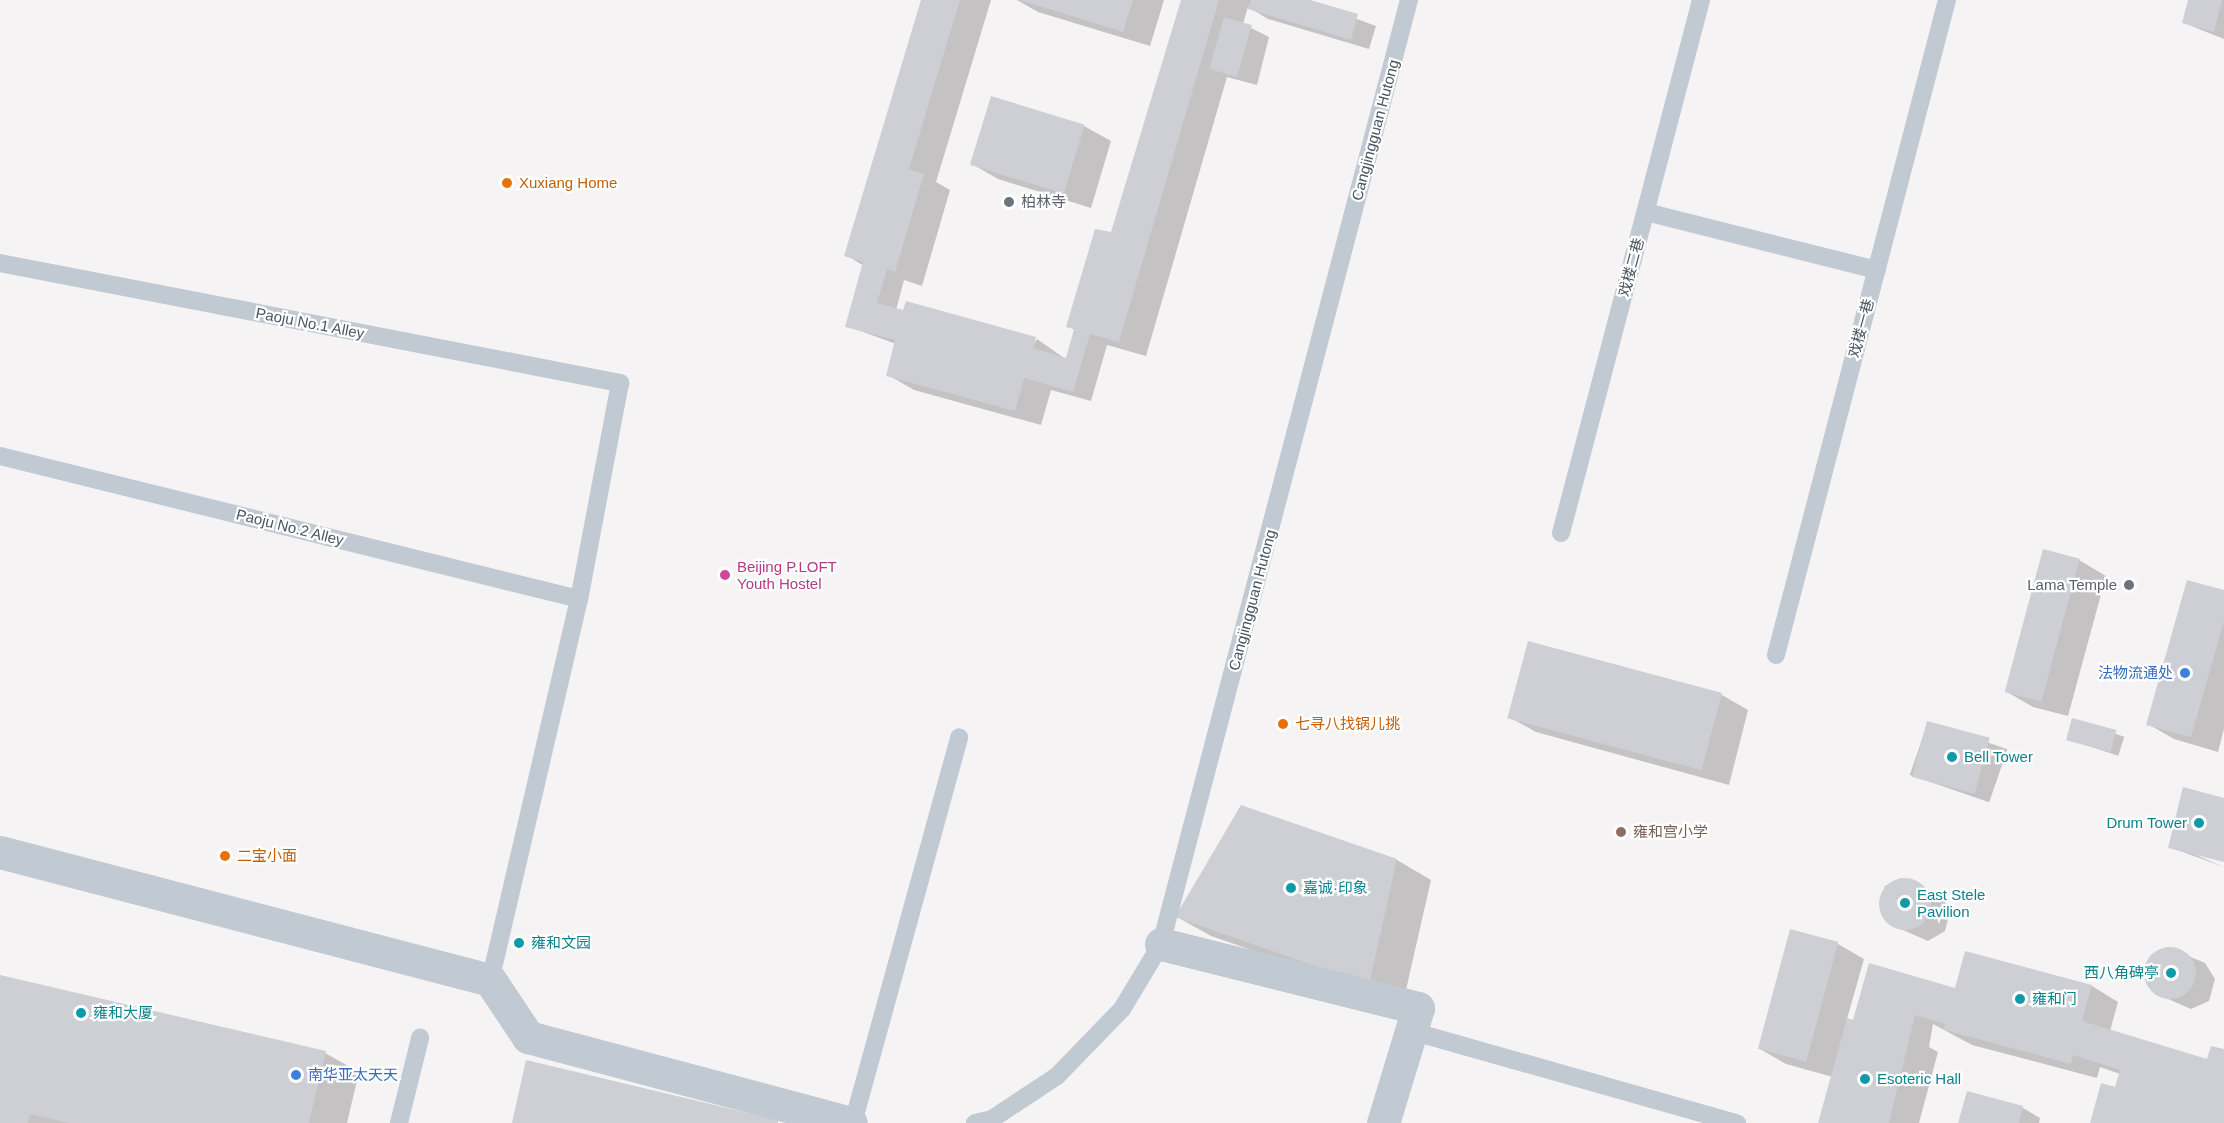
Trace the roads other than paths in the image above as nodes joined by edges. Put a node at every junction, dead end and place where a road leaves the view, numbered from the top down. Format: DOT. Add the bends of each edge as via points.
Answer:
graph roads {
  1 [pos="1409,0"];
  2 [pos="1701,0"];
  3 [pos="1947,0"];
  4 [pos="1646,212"];
  5 [pos="0,262"];
  6 [pos="1876,270"];
  7 [pos="0,456"];
  8 [pos="1561,533"];
  9 [pos="579,599"];
  10 [pos="1776,655"];
  11 [pos="958,736"];
  12 [pos="0,852"];
  13 [pos="1161,944"];
  14 [pos="490,980"];
  15 [pos="1411,1031"];
  16 [pos="420,1038"];
  17 [pos="399,1123"];
  18 [pos="852,1123"];
  19 [pos="975,1123"];
  20 [pos="1383,1123"];
  21 [pos="1737,1123"];
  1 -- 13 [label="lane, Cangjingguan Hutong"];
  2 -- 4 [label="lane, 戏楼二巷"];
  3 -- 6 [label="lane, 戏楼一巷"];
  4 -- 6 [label="lane"];
  4 -- 8 [label="lane, 戏楼二巷"];
  5 -- 9 [label="lane, Paoju No.1 Alley" via="620,383"];
  6 -- 10 [label="lane, 戏楼一巷"];
  7 -- 9 [label="lane, Paoju No.2 Alley"];
  9 -- 14 [label="lane"];
  11 -- 18 [label="lane"];
  12 -- 14 [label="street"];
  13 -- 15 [label="street" via="1418,1008"];
  13 -- 19 [label="lane, Cangjingguan Hutong" via="1122,1009 1057,1076 992,1119"];
  14 -- 18 [label="street" via="528,1037"];
  15 -- 20 [label="street"];
  15 -- 21 [label="lane"];
  16 -- 17 [label="lane"];
}
